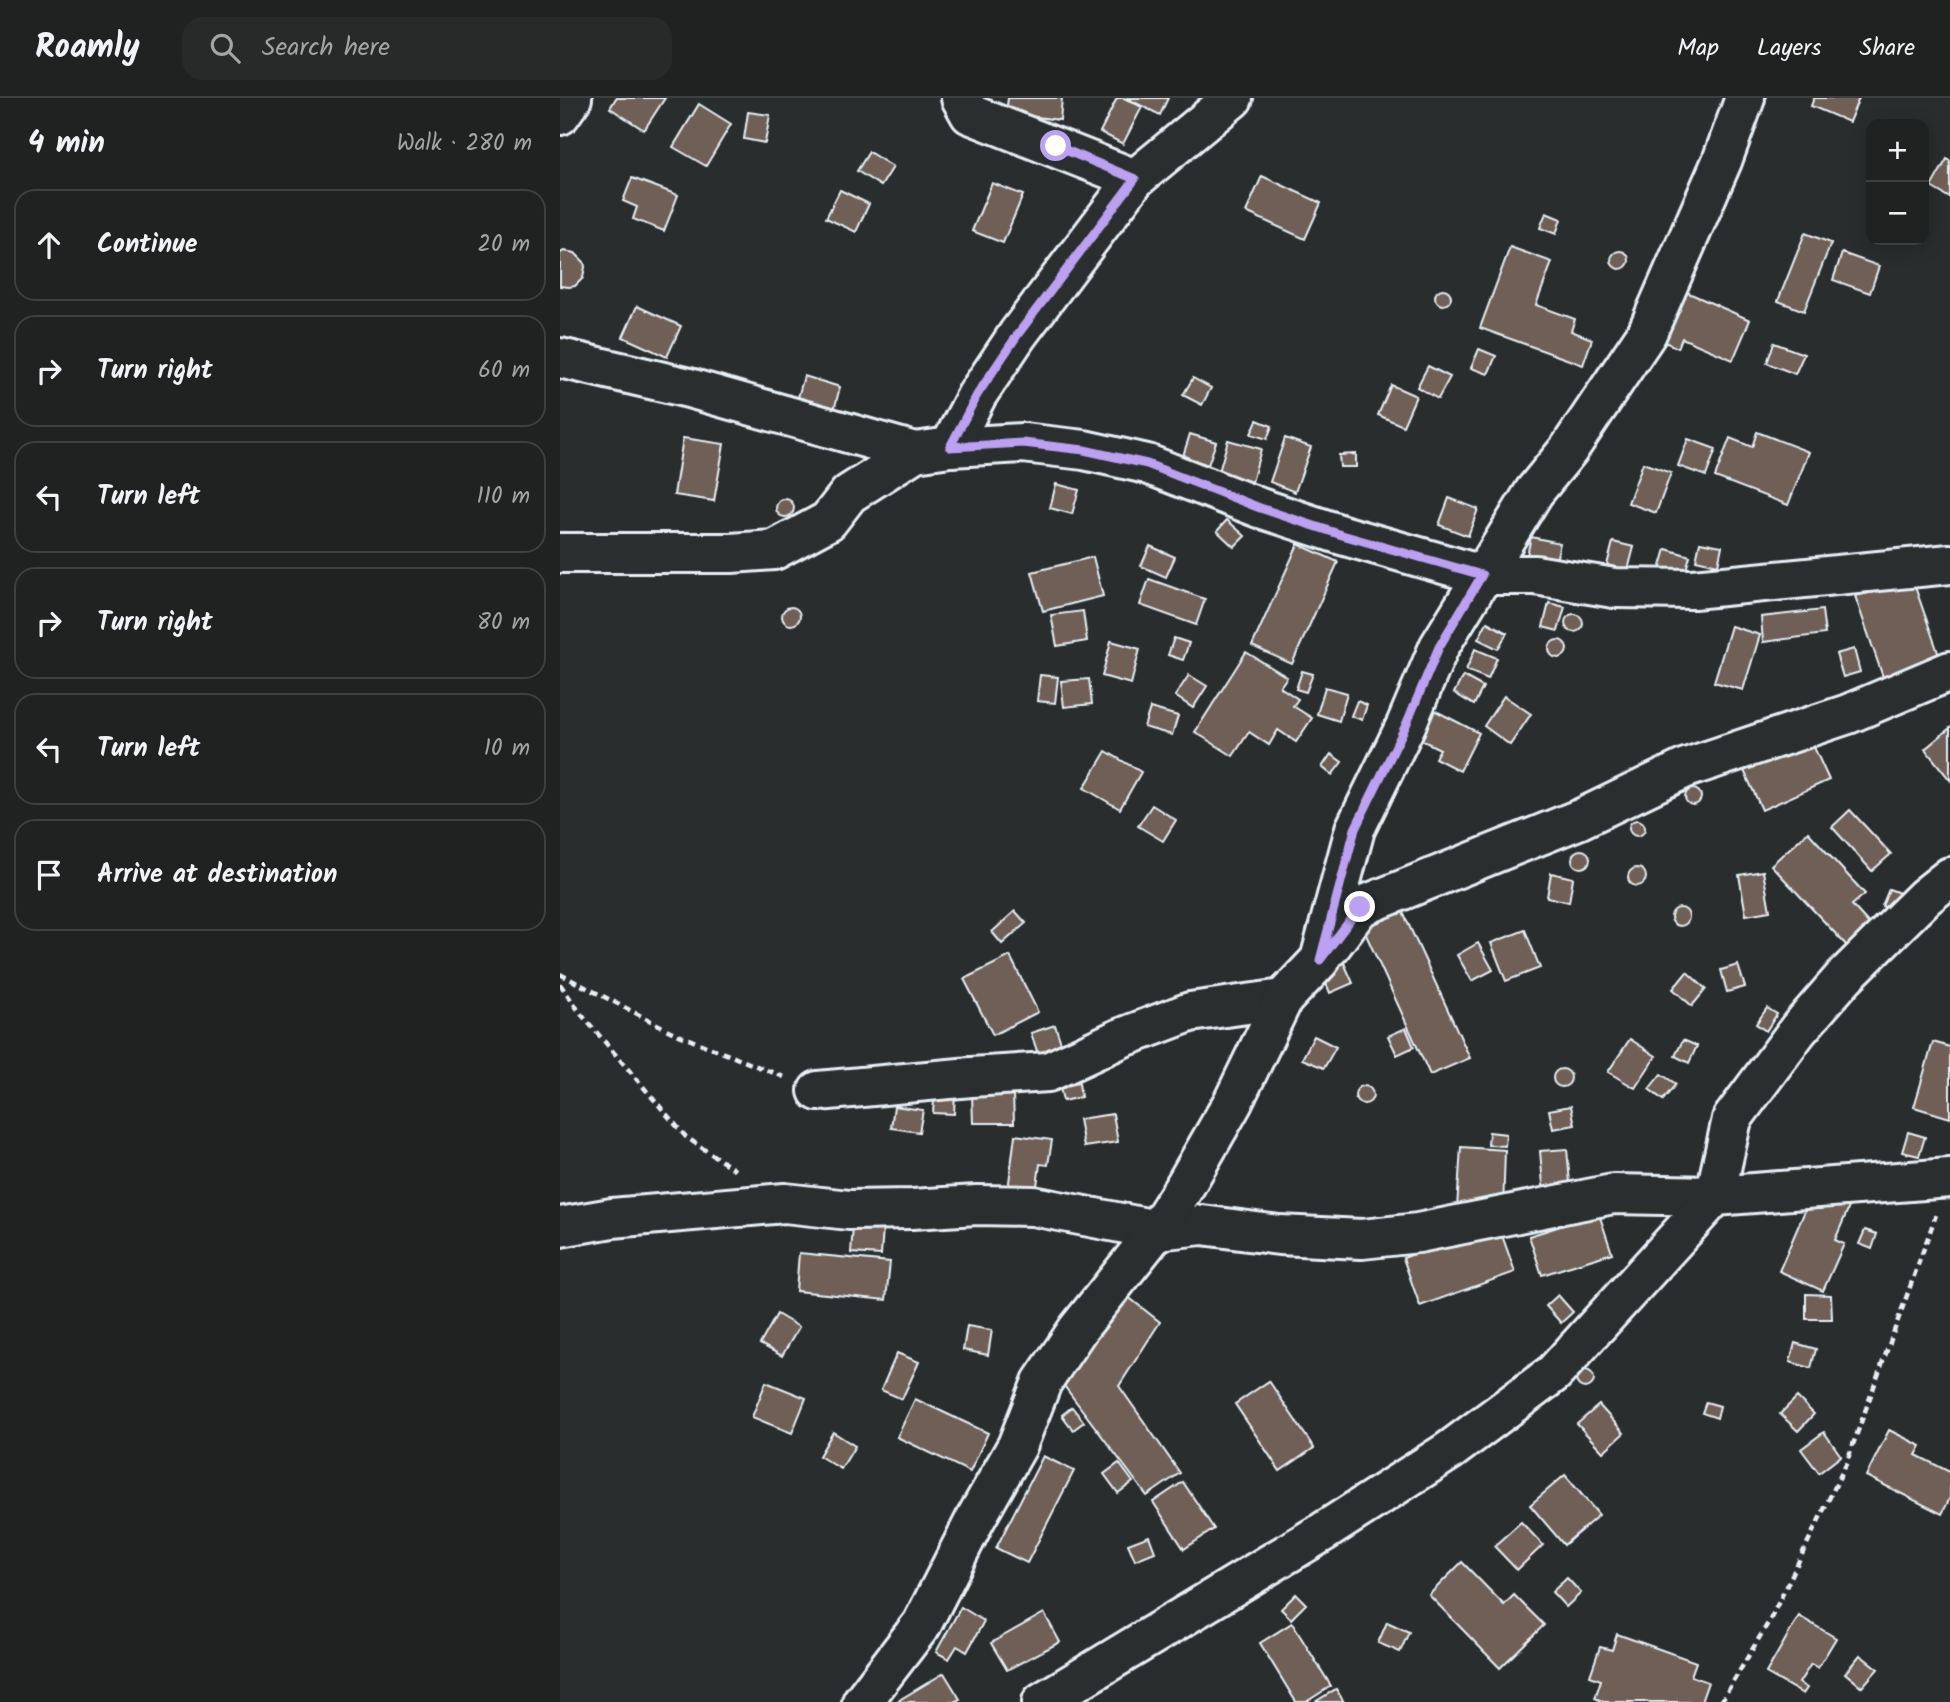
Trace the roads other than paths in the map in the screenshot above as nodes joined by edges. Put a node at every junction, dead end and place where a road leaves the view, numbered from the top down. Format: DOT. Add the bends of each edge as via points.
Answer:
graph roads {
  1 [pos="572,98"];
  2 [pos="961,98"];
  3 [pos="1233,98"];
  4 [pos="1745,98"];
  5 [pos="560,114"];
  6 [pos="1135,179"];
  7 [pos="560,358"];
  8 [pos="933,449"];
  9 [pos="560,553"];
  10 [pos="1950,564"];
  11 [pos="1482,575"];
  12 [pos="1950,671"];
  13 [pos="1950,877"];
  14 [pos="1320,960"];
  15 [pos="1283,999"];
  16 [pos="818,1091"];
  17 [pos="1950,1178"];
  18 [pos="1715,1196"];
  19 [pos="560,1227"];
  20 [pos="1157,1230"];
  21 [pos="862,1702"];
  22 [pos="1042,1702"];
  1 -- 5 [label="street"];
  2 -- 6 [label="street" via="970,114"];
  3 -- 6 [label="street"];
  4 -- 11 [label="street" via="1647,333 1569,449 1534,492"];
  6 -- 8 [label="street"];
  7 -- 8 [label="street"];
  8 -- 9 [label="street" via="849,494 828,521 774,550"];
  8 -- 11 [label="street" via="1023,443 1147,464 1260,508"];
  10 -- 11 [label="street" via="1693,589 1614,587 1535,575"];
  11 -- 14 [label="street" via="1439,647 1355,829"];
  12 -- 14 [label="street" via="1848,713 1686,768 1580,819 1360,907"];
  13 -- 18 [label="street" via="1844,977 1732,1119"];
  14 -- 15 [label="street"];
  15 -- 16 [label="street" via="1190,1012 1048,1072"];
  15 -- 20 [label="street" via="1233,1102"];
  17 -- 18 [label="street"];
  18 -- 20 [label="street" via="1613,1194 1430,1231 1362,1239 1202,1225"];
  18 -- 22 [label="street" via="1554,1373 1404,1480"];
  19 -- 20 [label="street" via="785,1203 849,1210 1033,1206"];
  20 -- 21 [label="street" via="1042,1382 1017,1446 922,1624"];
}
